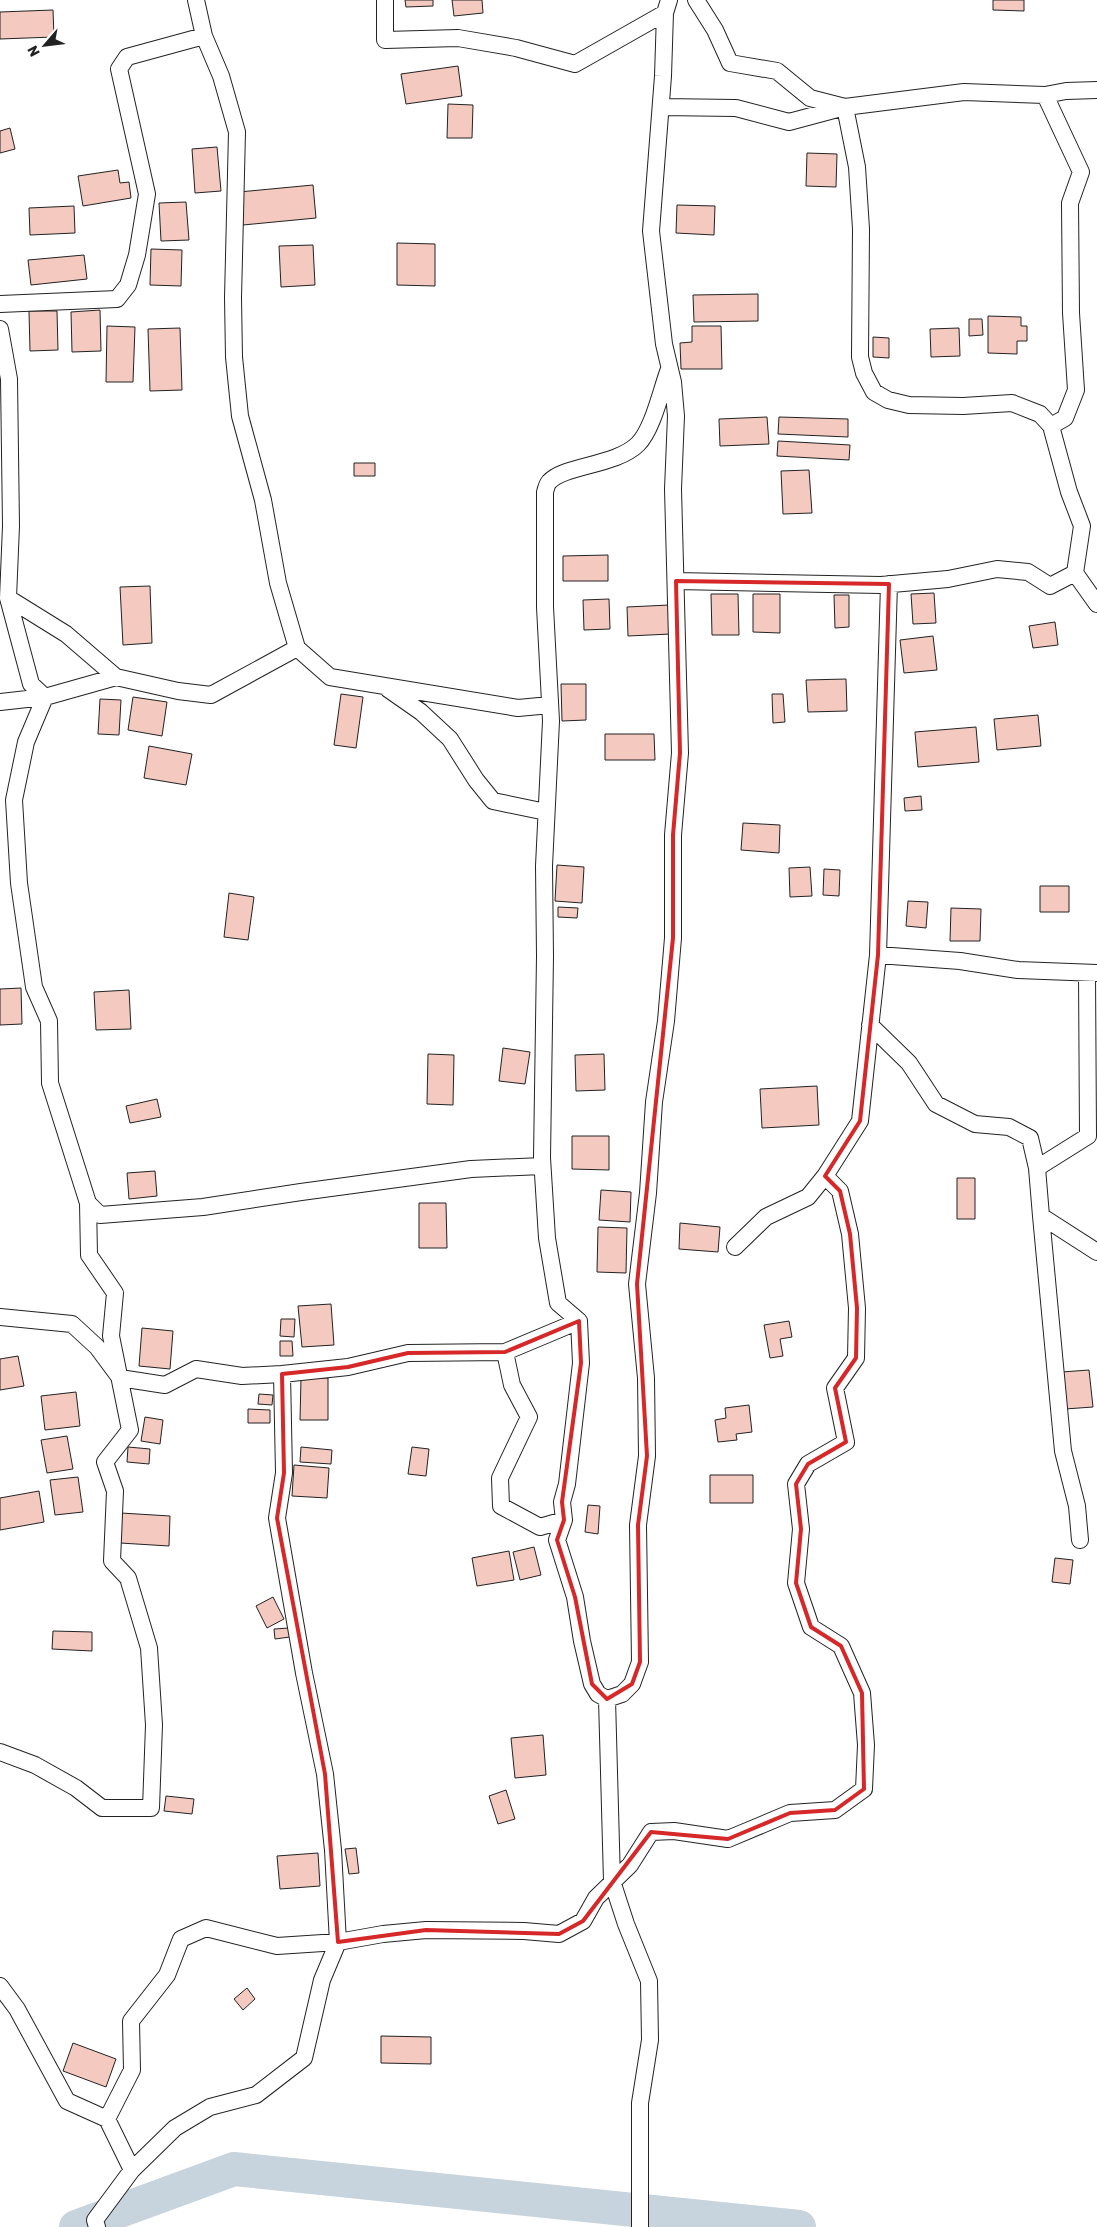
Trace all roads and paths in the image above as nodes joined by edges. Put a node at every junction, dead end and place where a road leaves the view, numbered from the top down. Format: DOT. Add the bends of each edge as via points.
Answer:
graph roads {
  1 [pos="196,0"];
  2 [pos="385,0"];
  3 [pos="696,0"];
  4 [pos="667,7"];
  5 [pos="204,36"];
  6 [pos="1097,90"];
  7 [pos="1045,95"];
  8 [pos="661,107"];
  9 [pos="845,107"];
  10 [pos="0,304"];
  11 [pos="0,329"];
  12 [pos="669,368"];
  13 [pos="1052,426"];
  14 [pos="1090,526"];
  15 [pos="1074,573"];
  16 [pos="676,581"];
  17 [pos="890,584"];
  18 [pos="8,598"];
  19 [pos="1097,604"];
  20 [pos="297,648"];
  21 [pos="116,677"];
  22 [pos="384,686"];
  23 [pos="45,697"];
  24 [pos="0,702"];
  25 [pos="550,705"];
  26 [pos="546,812"];
  27 [pos="878,955"];
  28 [pos="1092,973"];
  29 [pos="870,1025"];
  30 [pos="542,1166"];
  31 [pos="1037,1168"];
  32 [pos="825,1176"];
  33 [pos="88,1203"];
  34 [pos="1042,1216"];
  35 [pos="735,1247"];
  36 [pos="1097,1252"];
  37 [pos="0,1316"];
  38 [pos="579,1321"];
  39 [pos="505,1352"];
  40 [pos="282,1374"];
  41 [pos="120,1378"];
  42 [pos="564,1520"];
  43 [pos="1080,1540"];
  44 [pos="608,1699"];
  45 [pos="0,1752"];
  46 [pos="612,1881"];
  47 [pos="338,1942"];
  48 [pos="0,1986"];
  49 [pos="107,2120"];
  50 [pos="132,2170"];
  51 [pos="97,2227"];
  52 [pos="640,2227"];
  1 -- 5 [label="street"];
  2 -- 4 [label="street" via="385,40 458,38 516,48 575,64"];
  3 -- 9 [label="street" via="730,63 777,71 810,98"];
  4 -- 8 [label="street"];
  5 -- 10 [label="street" via="128,57 119,69 146,194 137,255 128,285 117,299"];
  5 -- 20 [label="street" via="221,76 237,132 233,298 240,416 263,500 278,583"];
  6 -- 7 [label="street"];
  7 -- 9 [label="street" via="964,92"];
  7 -- 13 [label="street" via="1081,172 1070,203 1071,313 1076,390 1065,418"];
  8 -- 9 [label="street" via="736,108 789,122"];
  8 -- 12 [label="street" via="650,231"];
  9 -- 13 [label="street" via="857,167 861,229 860,357 874,392 888,400 909,405 1012,403 1040,414"];
  11 -- 18 [label="street" via="8,379 11,526"];
  12 -- 16 [label="street" via="676,416 673,489"];
  12 -- 25 [label="street" via="646,432 638,445 598,465 548,482 545,492 545,607"];
  13 -- 14 [label="street" via="1069,492"];
  14 -- 15 [label="street"];
  15 -- 17 [label="street" via="1050,586 1028,572 997,569 948,579"];
  15 -- 19 [label="street"];
  16 -- 17 [label="street"];
  16 -- 44 [label="street" via="680,753 673,835 673,938 637,1284 646,1378 647,1456 638,1525 640,1662 632,1684 622,1694"];
  17 -- 27 [label="street"];
  18 -- 21 [label="street" via="66,634"];
  18 -- 23 [label="street" via="31,684"];
  20 -- 21 [label="street" via="211,695"];
  20 -- 22 [label="street" via="330,677"];
  21 -- 23 [label="street"];
  22 -- 25 [label="street" via="518,708"];
  22 -- 26 [label="street" via="421,712 450,739 493,801"];
  23 -- 24 [label="street"];
  23 -- 33 [label="street" via="26,742 14,800 19,883 34,987 49,1021 50,1083"];
  25 -- 26 [label="street"];
  26 -- 30 [label="street"];
  27 -- 28 [label="street" via="960,961 1018,970"];
  27 -- 29 [label="street"];
  28 -- 31 [label="street" via="1088,1136"];
  29 -- 31 [label="street" via="909,1063 936,1104 975,1124 1009,1127 1030,1138"];
  29 -- 32 [label="street" via="860,1121"];
  30 -- 33 [label="street" via="445,1172 203,1207 100,1215"];
  30 -- 38 [label="street" via="547,1238 558,1303"];
  31 -- 34 [label="street"];
  32 -- 35 [label="street" via="808,1197 766,1217"];
  32 -- 46 [label="street" via="840,1191 850,1234 857,1308 856,1358 835,1388 846,1442 808,1464 796,1484 802,1529 796,1584 812,1627 842,1646 862,1693 866,1745 864,1789 835,1810 790,1812 728,1839 674,1831 651,1832 630,1865"];
  33 -- 41 [label="street" via="89,1255 115,1293 111,1336"];
  34 -- 36 [label="street"];
  34 -- 43 [label="street" via="1063,1451 1077,1506"];
  37 -- 41 [label="street" via="72,1324 97,1347"];
  38 -- 39 [label="street"];
  38 -- 42 [label="street" via="580,1362 568,1484 562,1502"];
  39 -- 40 [label="street" via="408,1352 348,1367"];
  39 -- 42 [label="street" via="512,1385 529,1417 500,1478 501,1506 540,1526"];
  40 -- 41 [label="street" via="242,1376 196,1369 165,1385"];
  40 -- 47 [label="street" via="284,1473 277,1518 325,1774"];
  41 -- 45 [label="street" via="130,1430 105,1462 115,1491 112,1561 128,1578 150,1648 154,1725 151,1808 102,1808 76,1788 35,1765"];
  42 -- 44 [label="street" via="557,1540 575,1597 590,1675 598,1694"];
  44 -- 46 [label="street"];
  46 -- 47 [label="street" via="596,1898 583,1921 559,1934 426,1930"];
  46 -- 52 [label="street" via="649,1981 650,2040 640,2103"];
  47 -- 49 [label="street" via="278,1946 206,1928 181,1939 167,1975 131,2021 132,2070"];
  47 -- 50 [label="street" via="322,1980 304,2058 256,2095 210,2107 175,2128"];
  48 -- 49 [label="street" via="17,2009 66,2101"];
  49 -- 50 [label="street"];
  50 -- 51 [label="street" via="95,2220"];
}
